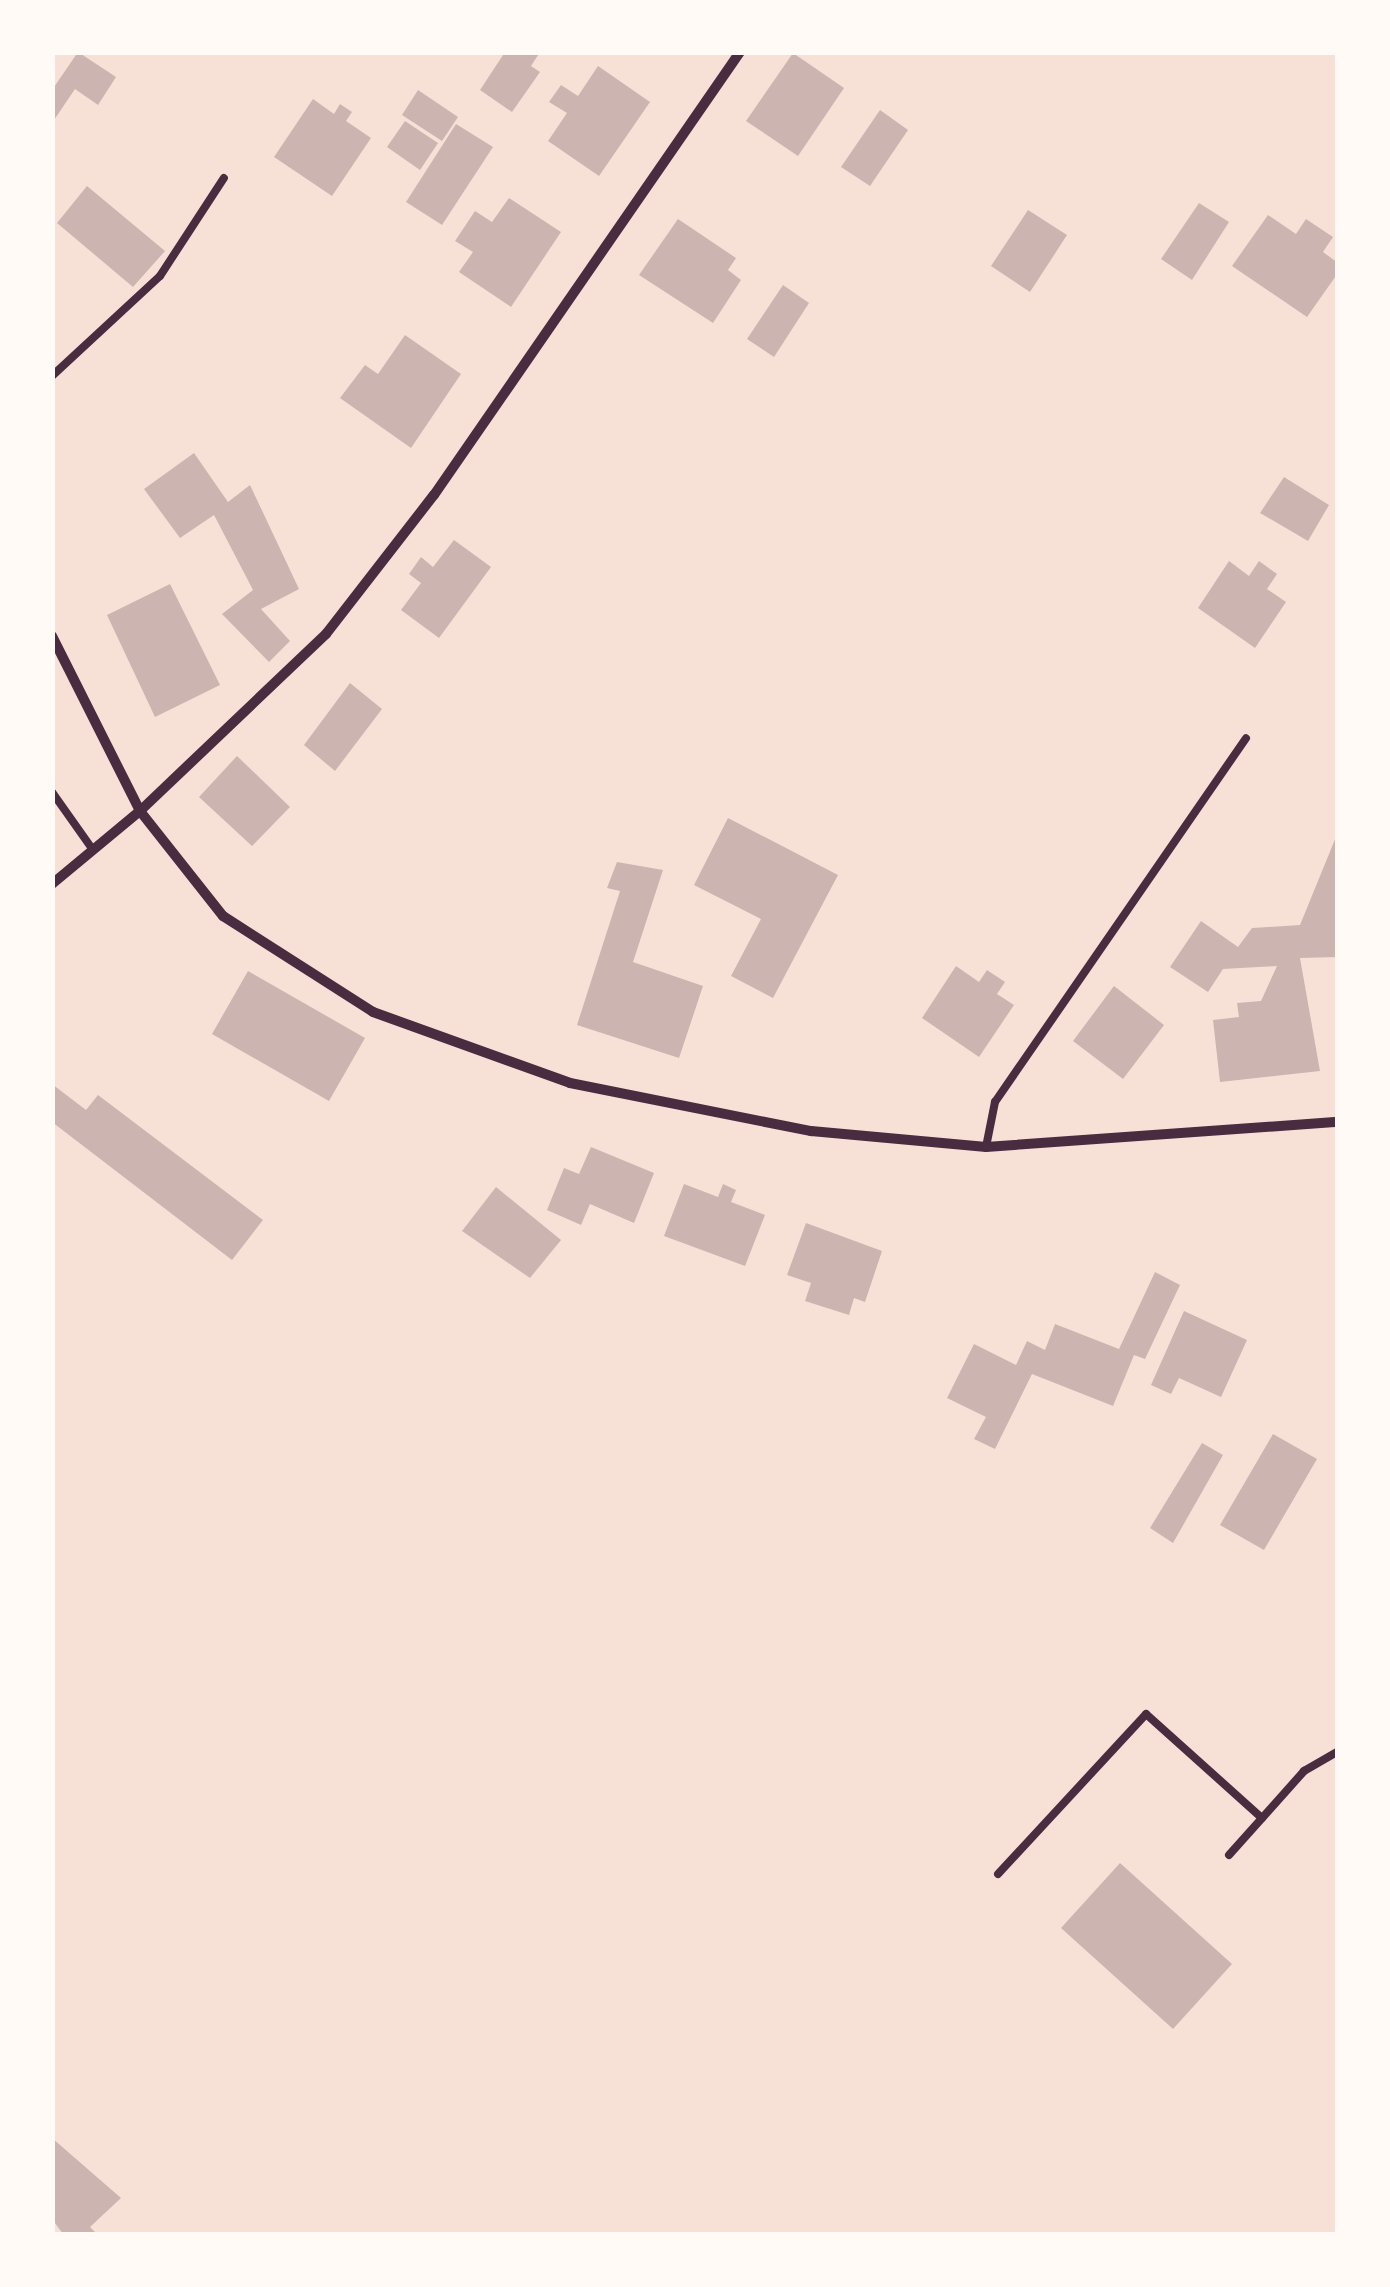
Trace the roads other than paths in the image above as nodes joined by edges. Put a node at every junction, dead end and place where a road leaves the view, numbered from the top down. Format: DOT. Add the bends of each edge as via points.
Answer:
graph roads {
  1 [pos="740,52"];
  2 [pos="224,178"];
  3 [pos="52,376"];
  4 [pos="52,636"];
  5 [pos="1246,738"];
  6 [pos="52,792"];
  7 [pos="140,811"];
  8 [pos="93,850"];
  9 [pos="52,884"];
  10 [pos="1338,1122"];
  11 [pos="986,1147"];
  12 [pos="1338,1751"];
  13 [pos="1262,1818"];
  14 [pos="1229,1855"];
  15 [pos="998,1874"];
  1 -- 7 [label="street" via="434,495 326,634"];
  2 -- 3 [label="lane" via="160,276"];
  4 -- 7 [label="street"];
  5 -- 11 [label="lane" via="994,1102"];
  6 -- 8 [label="lane"];
  7 -- 8 [label="street"];
  7 -- 11 [label="street" via="224,916 373,1012 570,1083 811,1131"];
  8 -- 9 [label="street"];
  10 -- 11 [label="street"];
  12 -- 13 [label="lane" via="1304,1771"];
  13 -- 14 [label="lane"];
  13 -- 15 [label="lane" via="1146,1714"];
}
